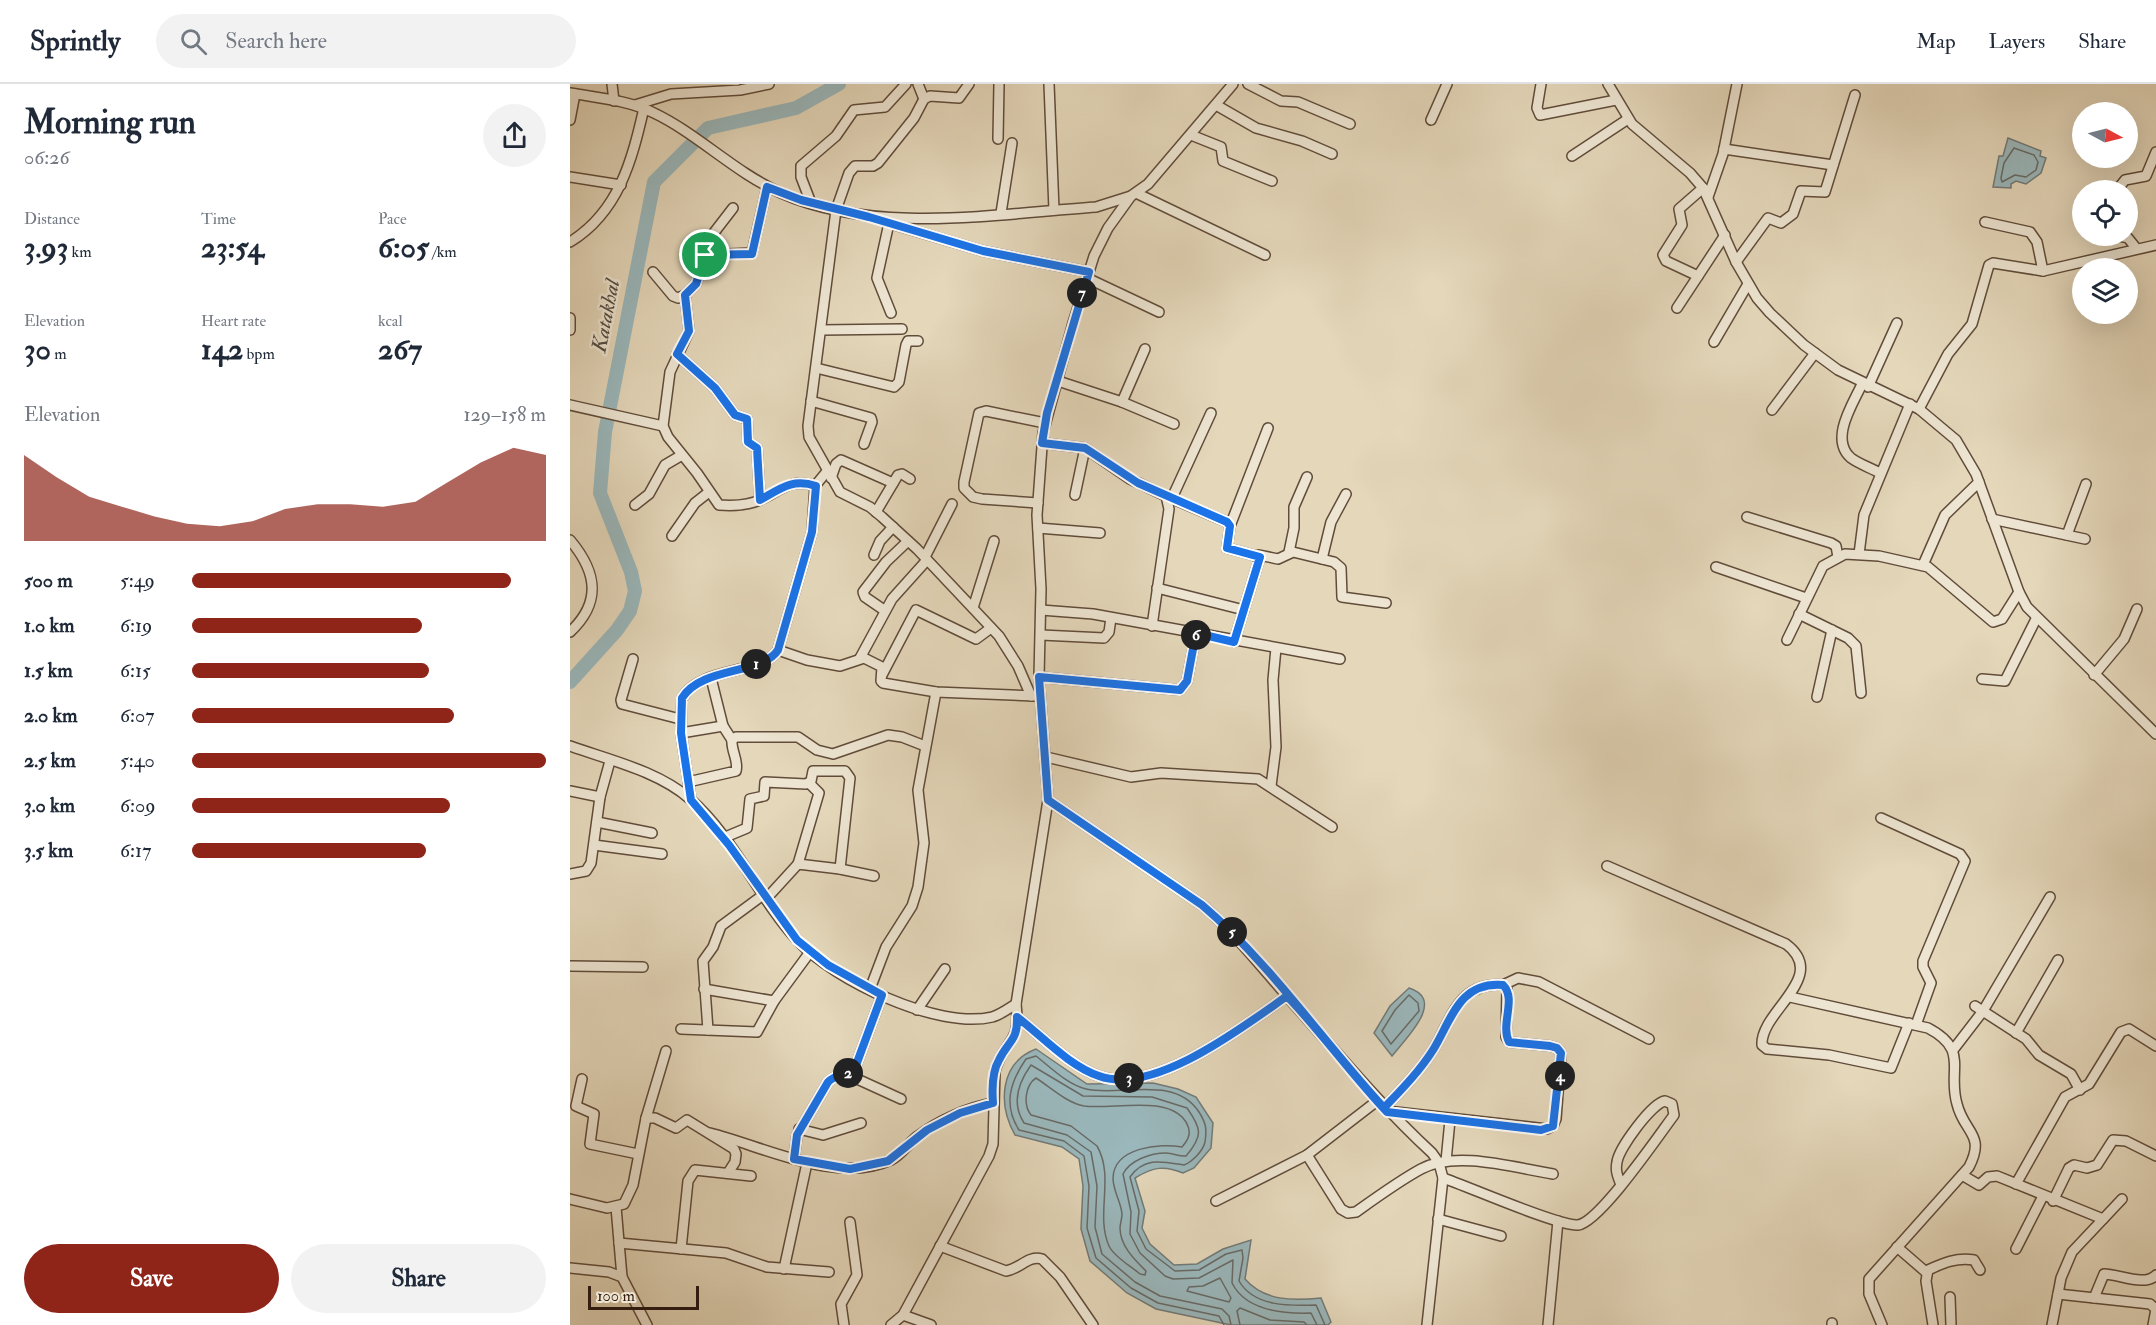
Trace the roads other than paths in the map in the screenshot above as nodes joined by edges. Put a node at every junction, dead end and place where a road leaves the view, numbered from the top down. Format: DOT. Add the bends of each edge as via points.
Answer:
graph roads {
  1 [pos="612,84"];
  2 [pos="769,84"];
  3 [pos="906,84"];
  4 [pos="918,84"];
  5 [pos="969,84"];
  6 [pos="999,84"];
  7 [pos="1049,84"];
  8 [pos="1233,84"];
  9 [pos="1248,84"];
  10 [pos="1447,84"];
  11 [pos="1541,84"];
  12 [pos="1608,84"];
  13 [pos="1737,84"];
  14 [pos="727,87"];
  15 [pos="671,89"];
  16 [pos="573,93"];
  17 [pos="1855,95"];
  18 [pos="924,99"];
  19 [pos="1616,100"];
  20 [pos="614,101"];
  21 [pos="1216,105"];
  22 [pos="639,106"];
  23 [pos="1628,119"];
  24 [pos="570,120"];
  25 [pos="1431,120"];
  26 [pos="1350,124"];
  27 [pos="1191,135"];
  28 [pos="998,139"];
  29 [pos="1012,143"];
  30 [pos="1724,149"];
  31 [pos="2156,152"];
  32 [pos="1332,154"];
  33 [pos="1572,156"];
  34 [pos="1833,165"];
  35 [pos="570,177"];
  36 [pos="2125,180"];
  37 [pos="1272,181"];
  38 [pos="621,185"];
  39 [pos="767,187"];
  40 [pos="1703,188"];
  41 [pos="1134,194"];
  42 [pos="1708,197"];
  43 [pos="811,203"];
  44 [pos="733,208"];
  45 [pos="836,210"];
  46 [pos="1054,210"];
  47 [pos="1001,213"];
  48 [pos="869,217"];
  49 [pos="1985,222"];
  50 [pos="889,223"];
  51 [pos="1725,235"];
  52 [pos="570,242"];
  53 [pos="2156,245"];
  54 [pos="2136,248"];
  55 [pos="705,255"];
  56 [pos="1265,255"];
  57 [pos="1736,262"];
  58 [pos="2043,271"];
  59 [pos="653,272"];
  60 [pos="1088,275"];
  61 [pos="1698,276"];
  62 [pos="1748,284"];
  63 [pos="685,295"];
  64 [pos="1677,308"];
  65 [pos="1159,312"];
  66 [pos="891,313"];
  67 [pos="570,318"];
  68 [pos="1897,322"];
  69 [pos="902,329"];
  70 [pos="570,330"];
  71 [pos="821,330"];
  72 [pos="918,341"];
  73 [pos="1714,342"];
  74 [pos="1145,349"];
  75 [pos="1815,353"];
  76 [pos="677,354"];
  77 [pos="816,368"];
  78 [pos="1058,381"];
  79 [pos="1865,385"];
  80 [pos="811,401"];
  81 [pos="1122,402"];
  82 [pos="1910,404"];
  83 [pos="570,405"];
  84 [pos="1919,409"];
  85 [pos="1772,410"];
  86 [pos="1211,414"];
  87 [pos="1045,423"];
  88 [pos="1174,424"];
  89 [pos="663,426"];
  90 [pos="1268,428"];
  91 [pos="1042,443"];
  92 [pos="864,444"];
  93 [pos="1085,448"];
  94 [pos="682,455"];
  95 [pos="1880,473"];
  96 [pos="830,474"];
  97 [pos="1307,477"];
  98 [pos="910,479"];
  99 [pos="1979,482"];
  100 [pos="893,483"];
  101 [pos="2086,484"];
  102 [pos="816,486"];
  103 [pos="709,492"];
  104 [pos="1346,494"];
  105 [pos="1075,495"];
  106 [pos="1169,497"];
  107 [pos="760,500"];
  108 [pos="1038,503"];
  109 [pos="952,504"];
  110 [pos="635,505"];
  111 [pos="876,512"];
  112 [pos="1747,517"];
  113 [pos="1992,519"];
  114 [pos="1230,526"];
  115 [pos="893,527"];
  116 [pos="1038,528"];
  117 [pos="1100,533"];
  118 [pos="2067,535"];
  119 [pos="672,536"];
  120 [pos="2085,539"];
  121 [pos="570,540"];
  122 [pos="908,541"];
  123 [pos="994,541"];
  124 [pos="1289,552"];
  125 [pos="1859,554"];
  126 [pos="874,555"];
  127 [pos="1259,555"];
  128 [pos="1838,557"];
  129 [pos="926,559"];
  130 [pos="1322,559"];
  131 [pos="1923,565"];
  132 [pos="1716,567"];
  133 [pos="1157,588"];
  134 [pos="2019,592"];
  135 [pos="1806,598"];
  136 [pos="1386,603"];
  137 [pos="973,609"];
  138 [pos="2137,609"];
  139 [pos="884,610"];
  140 [pos="1041,610"];
  141 [pos="1244,610"];
  142 [pos="1799,614"];
  143 [pos="1111,618"];
  144 [pos="2036,619"];
  145 [pos="1152,626"];
  146 [pos="991,628"];
  147 [pos="1832,630"];
  148 [pos="570,632"];
  149 [pos="1196,633"];
  150 [pos="1041,634"];
  151 [pos="1788,640"];
  152 [pos="1234,642"];
  153 [pos="1276,648"];
  154 [pos="778,650"];
  155 [pos="860,658"];
  156 [pos="633,659"];
  157 [pos="1340,659"];
  158 [pos="2094,675"];
  159 [pos="881,677"];
  160 [pos="1039,677"];
  161 [pos="711,678"];
  162 [pos="1982,679"];
  163 [pos="936,692"];
  164 [pos="1861,693"];
  165 [pos="1035,696"];
  166 [pos="1817,697"];
  167 [pos="680,719"];
  168 [pos="723,726"];
  169 [pos="681,733"];
  170 [pos="2156,734"];
  171 [pos="732,740"];
  172 [pos="570,746"];
  173 [pos="925,746"];
  174 [pos="1046,757"];
  175 [pos="610,761"];
  176 [pos="688,782"];
  177 [pos="809,783"];
  178 [pos="1271,786"];
  179 [pos="570,791"];
  180 [pos="600,797"];
  181 [pos="691,800"];
  182 [pos="1048,800"];
  183 [pos="1881,818"];
  184 [pos="597,822"];
  185 [pos="1332,827"];
  186 [pos="652,833"];
  187 [pos="723,838"];
  188 [pos="594,845"];
  189 [pos="662,854"];
  190 [pos="798,864"];
  191 [pos="1607,867"];
  192 [pos="840,868"];
  193 [pos="570,874"];
  194 [pos="874,876"];
  195 [pos="765,897"];
  196 [pos="2050,897"];
  197 [pos="810,952"];
  198 [pos="2058,960"];
  199 [pos="570,966"];
  200 [pos="643,967"];
  201 [pos="945,969"];
  202 [pos="1503,985"];
  203 [pos="704,989"];
  204 [pos="870,989"];
  205 [pos="882,995"];
  206 [pos="1287,996"];
  207 [pos="1791,997"];
  208 [pos="774,1001"];
  209 [pos="1016,1004"];
  210 [pos="1979,1008"];
  211 [pos="917,1010"];
  212 [pos="1017,1017"];
  213 [pos="1913,1024"];
  214 [pos="681,1029"];
  215 [pos="708,1030"];
  216 [pos="2016,1033"];
  217 [pos="1649,1040"];
  218 [pos="2156,1046"];
  219 [pos="1953,1050"];
  220 [pos="666,1051"];
  221 [pos="844,1073"];
  222 [pos="582,1079"];
  223 [pos="2080,1090"];
  224 [pos="902,1100"];
  225 [pos="1377,1101"];
  226 [pos="993,1103"];
  227 [pos="1386,1110"];
  228 [pos="646,1118"];
  229 [pos="1450,1120"];
  230 [pos="861,1123"];
  231 [pos="800,1129"];
  232 [pos="710,1133"];
  233 [pos="638,1154"];
  234 [pos="1307,1155"];
  235 [pos="2156,1156"];
  236 [pos="794,1159"];
  237 [pos="1442,1162"];
  238 [pos="807,1163"];
  239 [pos="728,1173"];
  240 [pos="1553,1174"];
  241 [pos="1962,1175"];
  242 [pos="751,1176"];
  243 [pos="1443,1178"];
  244 [pos="2016,1184"];
  245 [pos="1621,1185"];
  246 [pos="2043,1196"];
  247 [pos="570,1199"];
  248 [pos="2122,1199"];
  249 [pos="1216,1201"];
  250 [pos="2053,1201"];
  251 [pos="616,1207"];
  252 [pos="1438,1219"];
  253 [pos="2103,1219"];
  254 [pos="1558,1221"];
  255 [pos="850,1222"];
  256 [pos="1501,1236"];
  257 [pos="619,1243"];
  258 [pos="940,1246"];
  259 [pos="1897,1247"];
  260 [pos="681,1249"];
  261 [pos="2016,1249"];
  262 [pos="570,1268"];
  263 [pos="784,1269"];
  264 [pos="1980,1270"];
  265 [pos="829,1272"];
  266 [pos="1927,1273"];
  267 [pos="2156,1275"];
  268 [pos="622,1277"];
  269 [pos="2058,1294"];
  270 [pos="1950,1297"];
  271 [pos="2094,1298"];
  272 [pos="903,1315"];
  273 [pos="647,1325"];
  274 [pos="844,1325"];
  275 [pos="891,1325"];
  276 [pos="931,1325"];
  277 [pos="1093,1325"];
  278 [pos="1427,1325"];
  279 [pos="1548,1325"];
  280 [pos="1882,1325"];
  281 [pos="1933,1325"];
  282 [pos="1951,1325"];
  283 [pos="2052,1325"];
  284 [pos="2153,1325"];
  1 -- 20 [label="street"];
  2 -- 14 [label="street"];
  3 -- 43 [label="street" via="885,107 854,110 831,140 801,166"];
  4 -- 18 [label="street"];
  5 -- 18 [label="street" via="959,98"];
  6 -- 28 [label="street"];
  7 -- 46 [label="street"];
  8 -- 21 [label="street"];
  9 -- 26 [label="street" via="1281,101 1298,102"];
  10 -- 25 [label="street"];
  11 -- 19 [label="street" via="1537,108 1540,115"];
  12 -- 19 [label="street"];
  13 -- 30 [label="street"];
  14 -- 15 [label="street"];
  15 -- 22 [label="street"];
  16 -- 20 [label="street"];
  16 -- 24 [label="street"];
  17 -- 34 [label="street"];
  18 -- 45 [label="street" via="878,163 851,168"];
  19 -- 23 [label="street"];
  20 -- 22 [label="street"];
  21 -- 27 [label="street"];
  21 -- 32 [label="street" via="1256,128"];
  22 -- 38 [label="street" via="633,159"];
  22 -- 39 [label="street"];
  23 -- 33 [label="street"];
  23 -- 40 [label="street"];
  27 -- 37 [label="street" via="1222,149 1223,161"];
  27 -- 41 [label="street" via="1148,184"];
  29 -- 47 [label="street"];
  30 -- 34 [label="street"];
  30 -- 42 [label="street"];
  31 -- 36 [label="street" via="2146,176"];
  34 -- 57 [label="street" via="1825,192 1801,191 1793,214 1780,223 1768,218"];
  35 -- 38 [label="street"];
  38 -- 52 [label="street" via="597,220"];
  39 -- 43 [label="street"];
  39 -- 55 [label="street" via="752,254"];
  40 -- 42 [label="street"];
  40 -- 61 [label="street" via="1679,209 1682,225 1663,255 1666,261"];
  41 -- 46 [label="street" via="1096,207"];
  41 -- 56 [label="street"];
  41 -- 60 [label="street" via="1100,243"];
  42 -- 51 [label="street"];
  43 -- 45 [label="street"];
  44 -- 55 [label="street" via="706,243"];
  45 -- 48 [label="street"];
  45 -- 71 [label="street"];
  46 -- 47 [label="street"];
  47 -- 48 [label="street"];
  48 -- 50 [label="street"];
  49 -- 58 [label="street" via="2030,232 2037,242"];
  50 -- 60 [label="street" via="983,251"];
  50 -- 66 [label="street" via="877,278"];
  51 -- 57 [label="street"];
  51 -- 61 [label="street"];
  53 -- 54 [label="street"];
  54 -- 58 [label="street"];
  55 -- 63 [label="street" via="696,284"];
  57 -- 62 [label="street"];
  58 -- 84 [label="street" via="1989,265 1972,324 1948,354"];
  59 -- 63 [label="street" via="673,296"];
  60 -- 65 [label="street"];
  60 -- 78 [label="street"];
  61 -- 64 [label="street"];
  62 -- 73 [label="street"];
  62 -- 75 [label="street" via="1770,313"];
  63 -- 76 [label="street" via="689,331"];
  67 -- 70 [label="street"];
  68 -- 79 [label="street"];
  69 -- 71 [label="street"];
  71 -- 77 [label="street"];
  72 -- 77 [label="street" via="908,341 899,382 894,387"];
  74 -- 81 [label="street"];
  75 -- 79 [label="street"];
  75 -- 85 [label="street"];
  76 -- 89 [label="street" via="670,372"];
  76 -- 107 [label="street" via="715,388 735,415 747,419 748,442 757,448"];
  77 -- 80 [label="street"];
  78 -- 81 [label="street"];
  78 -- 87 [label="street"];
  79 -- 82 [label="street"];
  79 -- 95 [label="street" via="1842,430 1843,446 1853,459"];
  80 -- 92 [label="street" via="871,418"];
  80 -- 96 [label="street" via="809,437"];
  81 -- 88 [label="street"];
  82 -- 84 [label="street"];
  82 -- 95 [label="street"];
  83 -- 89 [label="street"];
  84 -- 99 [label="street" via="1956,440"];
  86 -- 106 [label="street"];
  87 -- 91 [label="street"];
  87 -- 108 [label="street" via="986,411 979,413 964,482 964,488 973,497"];
  89 -- 94 [label="street"];
  90 -- 114 [label="street"];
  91 -- 93 [label="street"];
  91 -- 108 [label="street"];
  93 -- 105 [label="street"];
  93 -- 106 [label="street" via="1130,478"];
  94 -- 103 [label="street"];
  94 -- 110 [label="street" via="665,465 649,494"];
  95 -- 125 [label="street" via="1864,514"];
  96 -- 100 [label="street" via="841,460"];
  96 -- 102 [label="street"];
  96 -- 111 [label="street" via="840,492"];
  97 -- 124 [label="street" via="1294,507"];
  98 -- 100 [label="street" via="902,474"];
  99 -- 113 [label="street"];
  99 -- 131 [label="street" via="1945,515"];
  100 -- 111 [label="street"];
  101 -- 118 [label="street"];
  102 -- 107 [label="street" via="800,481"];
  102 -- 154 [label="street" via="812,532"];
  103 -- 107 [label="street" via="719,505"];
  103 -- 119 [label="street" via="695,503"];
  104 -- 130 [label="street" via="1331,522"];
  106 -- 114 [label="street"];
  106 -- 133 [label="street"];
  108 -- 116 [label="street"];
  109 -- 129 [label="street"];
  111 -- 115 [label="street"];
  112 -- 128 [label="street" via="1831,543 1836,546"];
  113 -- 118 [label="street"];
  113 -- 134 [label="street"];
  114 -- 127 [label="street" via="1227,548"];
  115 -- 122 [label="street"];
  115 -- 126 [label="street"];
  116 -- 117 [label="street"];
  116 -- 140 [label="street"];
  118 -- 120 [label="street"];
  121 -- 148 [label="street" via="591,573 593,592 589,609"];
  122 -- 129 [label="street"];
  122 -- 139 [label="street" via="863,592"];
  123 -- 137 [label="street"];
  124 -- 127 [label="street" via="1278,560"];
  124 -- 130 [label="street"];
  125 -- 128 [label="street"];
  125 -- 131 [label="street"];
  127 -- 141 [label="street"];
  128 -- 135 [label="street" via="1823,566"];
  129 -- 137 [label="street"];
  129 -- 139 [label="street"];
  130 -- 136 [label="street" via="1341,568 1342,597"];
  131 -- 134 [label="street" via="1936,571 1993,622 2002,619"];
  132 -- 135 [label="street"];
  133 -- 141 [label="street"];
  133 -- 145 [label="street"];
  134 -- 144 [label="street"];
  135 -- 142 [label="street"];
  137 -- 146 [label="street"];
  138 -- 158 [label="street" via="2124,639"];
  139 -- 155 [label="street"];
  140 -- 143 [label="street"];
  140 -- 150 [label="street"];
  141 -- 152 [label="street"];
  142 -- 147 [label="street"];
  142 -- 151 [label="street"];
  143 -- 145 [label="street"];
  143 -- 150 [label="street" via="1104,638"];
  144 -- 158 [label="street"];
  144 -- 162 [label="street" via="2005,681"];
  145 -- 149 [label="street"];
  146 -- 159 [label="street" via="975,639 916,610"];
  146 -- 165 [label="street" via="1009,648"];
  147 -- 164 [label="street" via="1856,646"];
  147 -- 166 [label="street"];
  149 -- 152 [label="street"];
  149 -- 160 [label="street" via="1187,681 1180,690"];
  150 -- 160 [label="street"];
  152 -- 153 [label="street"];
  153 -- 157 [label="street"];
  153 -- 178 [label="street" via="1276,747"];
  154 -- 155 [label="street" via="840,666"];
  154 -- 161 [label="street" via="768,661"];
  155 -- 159 [label="street" via="879,664"];
  156 -- 167 [label="street" via="622,704"];
  158 -- 170 [label="street"];
  159 -- 163 [label="street" via="886,684"];
  160 -- 165 [label="street"];
  161 -- 167 [label="street" via="686,691"];
  161 -- 168 [label="street"];
  163 -- 165 [label="street"];
  163 -- 173 [label="street"];
  165 -- 174 [label="street"];
  167 -- 169 [label="street"];
  168 -- 169 [label="street"];
  168 -- 171 [label="street"];
  169 -- 176 [label="street"];
  171 -- 173 [label="street" via="798,737 817,750 833,754 888,735"];
  171 -- 176 [label="street" via="736,771"];
  172 -- 175 [label="street"];
  173 -- 204 [label="street" via="918,790 924,843 918,886 906,918 886,947"];
  174 -- 178 [label="street" via="1131,777 1161,773 1250,778"];
  174 -- 182 [label="street"];
  175 -- 180 [label="street"];
  175 -- 181 [label="street" via="652,776"];
  176 -- 181 [label="street"];
  177 -- 187 [label="street" via="765,782 764,796 750,800 747,828"];
  177 -- 190 [label="street" via="819,793"];
  177 -- 192 [label="street" via="813,771 849,773"];
  178 -- 185 [label="street"];
  179 -- 180 [label="street"];
  180 -- 184 [label="street"];
  181 -- 187 [label="street"];
  182 -- 206 [label="street" via="1202,905 1231,931"];
  182 -- 209 [label="street"];
  183 -- 213 [label="street" via="1960,854 1965,861 1923,961 1931,983"];
  184 -- 186 [label="street"];
  184 -- 188 [label="street"];
  187 -- 195 [label="street"];
  188 -- 189 [label="street"];
  188 -- 193 [label="street" via="586,871"];
  190 -- 192 [label="street"];
  190 -- 195 [label="street"];
  191 -- 207 [label="street" via="1795,950 1799,959"];
  192 -- 194 [label="street"];
  195 -- 197 [label="street"];
  195 -- 203 [label="street" via="718,929 703,961"];
  196 -- 210 [label="street"];
  197 -- 204 [label="street"];
  197 -- 208 [label="street"];
  198 -- 216 [label="street"];
  199 -- 200 [label="street"];
  201 -- 211 [label="street"];
  202 -- 217 [label="street" via="1518,978 1539,982"];
  202 -- 227 [label="street" via="1484,985 1451,1012 1433,1050"];
  202 -- 229 [label="street" via="1509,995 1509,1042 1550,1046 1561,1053 1553,1126 1541,1130"];
  203 -- 208 [label="street"];
  203 -- 215 [label="street"];
  204 -- 205 [label="street"];
  205 -- 211 [label="street"];
  205 -- 221 [label="street" via="855,1068"];
  206 -- 212 [label="street" via="1203,1052 1165,1069 1112,1080 1082,1068"];
  206 -- 225 [label="street"];
  207 -- 213 [label="street"];
  207 -- 213 [label="street" via="1764,1029 1762,1045 1773,1052 1829,1055 1891,1068"];
  208 -- 215 [label="street" via="757,1032"];
  209 -- 211 [label="street" via="993,1017 977,1019"];
  209 -- 212 [label="street"];
  210 -- 216 [label="street"];
  210 -- 219 [label="street"];
  212 -- 226 [label="street" via="1015,1039 998,1060"];
  213 -- 219 [label="street" via="1939,1034"];
  214 -- 215 [label="street"];
  216 -- 223 [label="street" via="2039,1055 2071,1074"];
  218 -- 223 [label="street" via="2124,1028 2089,1084"];
  219 -- 241 [label="street" via="1956,1103 1977,1147"];
  220 -- 228 [label="street"];
  221 -- 224 [label="street"];
  221 -- 231 [label="street" via="828,1082"];
  222 -- 233 [label="street" via="576,1106 594,1114 590,1144"];
  223 -- 244 [label="street" via="2065,1096"];
  225 -- 227 [label="street"];
  225 -- 234 [label="street"];
  226 -- 238 [label="street" via="960,1113 927,1130 888,1161 850,1169"];
  226 -- 258 [label="street" via="993,1144 989,1156"];
  227 -- 229 [label="street"];
  227 -- 237 [label="street"];
  228 -- 232 [label="street" via="676,1128 687,1120"];
  228 -- 233 [label="street"];
  229 -- 237 [label="street"];
  230 -- 231 [label="street" via="823,1135"];
  231 -- 236 [label="street"];
  232 -- 236 [label="street"];
  232 -- 239 [label="street" via="736,1154"];
  233 -- 251 [label="street" via="630,1195"];
  234 -- 237 [label="street" via="1329,1192 1348,1214 1421,1169"];
  234 -- 249 [label="street"];
  235 -- 250 [label="street" via="2126,1141 2113,1140 2097,1165 2069,1168"];
  236 -- 238 [label="street"];
  237 -- 240 [label="street" via="1470,1161"];
  237 -- 243 [label="street"];
  238 -- 263 [label="street"];
  239 -- 242 [label="street"];
  239 -- 260 [label="street" via="700,1169 691,1174"];
  241 -- 244 [label="street" via="1974,1185 1992,1175"];
  241 -- 259 [label="street"];
  243 -- 252 [label="street"];
  243 -- 254 [label="street"];
  244 -- 246 [label="street"];
  245 -- 245 [label="street" via="1674,1115 1672,1104 1656,1104 1620,1151 1616,1166"];
  245 -- 254 [label="street" via="1586,1223"];
  246 -- 250 [label="street"];
  246 -- 261 [label="street"];
  247 -- 251 [label="street"];
  248 -- 253 [label="street"];
  250 -- 253 [label="street"];
  251 -- 257 [label="street"];
  252 -- 256 [label="street"];
  252 -- 278 [label="street"];
  253 -- 269 [label="street" via="2072,1251"];
  254 -- 279 [label="street"];
  255 -- 274 [label="street" via="857,1269 841,1304"];
  257 -- 260 [label="street"];
  257 -- 268 [label="street"];
  258 -- 272 [label="street"];
  258 -- 277 [label="street" via="1006,1271 1015,1270 1030,1259 1042,1259 1060,1277"];
  259 -- 266 [label="street"];
  259 -- 280 [label="street" via="1869,1279 1869,1294"];
  260 -- 263 [label="street" via="726,1252 766,1267"];
  262 -- 268 [label="street"];
  263 -- 265 [label="street"];
  264 -- 266 [label="street" via="1974,1260 1960,1258"];
  266 -- 281 [label="street"];
  267 -- 271 [label="street" via="2145,1280 2104,1274"];
  268 -- 273 [label="street"];
  269 -- 271 [label="street"];
  269 -- 283 [label="street"];
  270 -- 282 [label="street"];
  271 -- 284 [label="street" via="2154,1306"];
  272 -- 275 [label="street"];
  272 -- 276 [label="street"];
}
